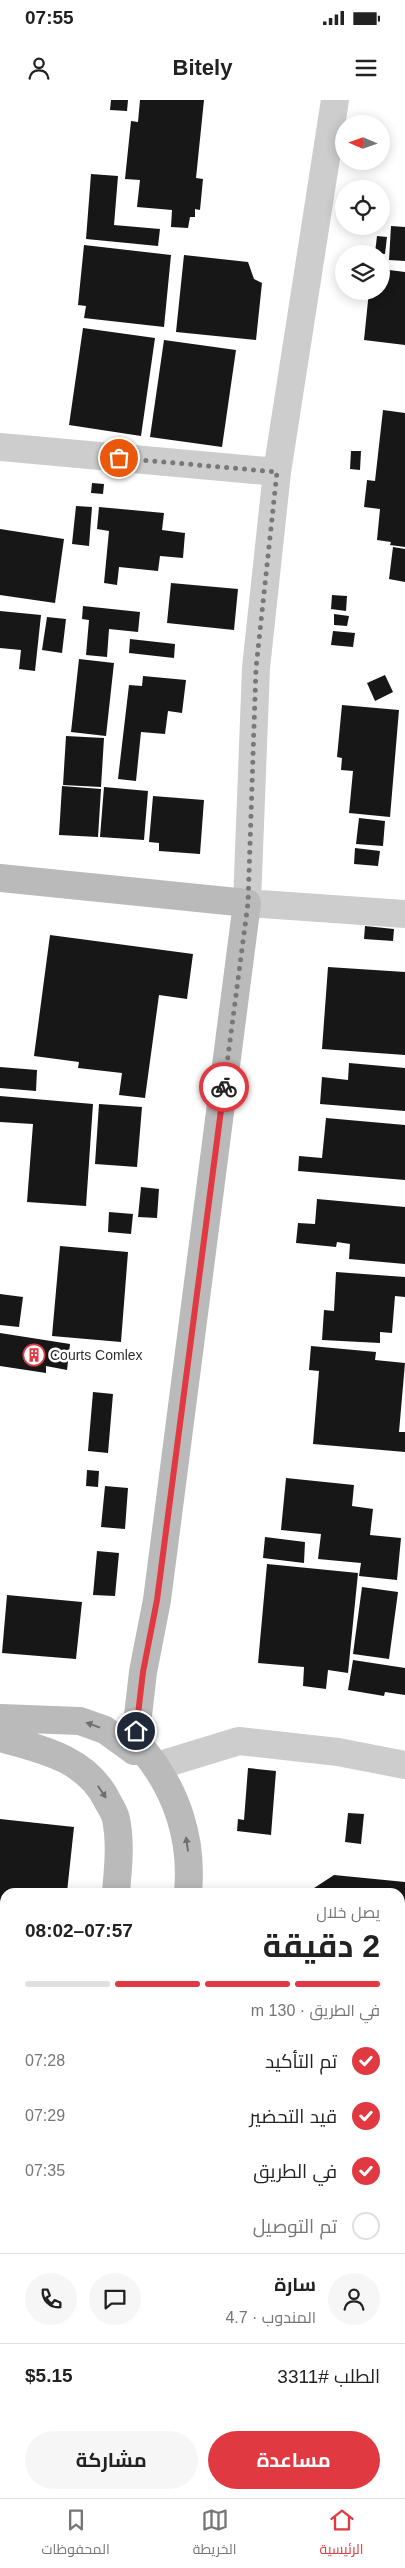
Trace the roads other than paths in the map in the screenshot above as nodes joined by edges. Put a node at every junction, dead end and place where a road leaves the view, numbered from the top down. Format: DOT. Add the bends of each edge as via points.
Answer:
graph roads {
  1 [pos="335,100"];
  2 [pos="0,447"];
  3 [pos="277,472"];
  4 [pos="0,878"];
  5 [pos="248,903"];
  6 [pos="405,914"];
  7 [pos="0,1718"];
  8 [pos="0,1738"];
  9 [pos="134,1750"];
  10 [pos="405,1765"];
  11 [pos="157,1766"];
  12 [pos="116,1888"];
  13 [pos="188,1888"];
  1 -- 3 [label="street"];
  2 -- 3 [label="street"];
  3 -- 5 [label="street" via="256,668"];
  4 -- 5 [label="street"];
  5 -- 6 [label="street"];
  5 -- 9 [label="street" via="160,1580 143,1672"];
  9 -- 7 [label="street, one-way" via="105,1730 80,1720"];
  8 -- 12 [label="street, one-way" via="46,1751 79,1766 103,1790 116,1818"];
  9 -- 11 [label="street" via="144,1751"];
  10 -- 11 [label="street" via="338,1752 239,1741"];
  13 -- 11 [label="street, one-way" via="187,1845 181,1816"];
}
